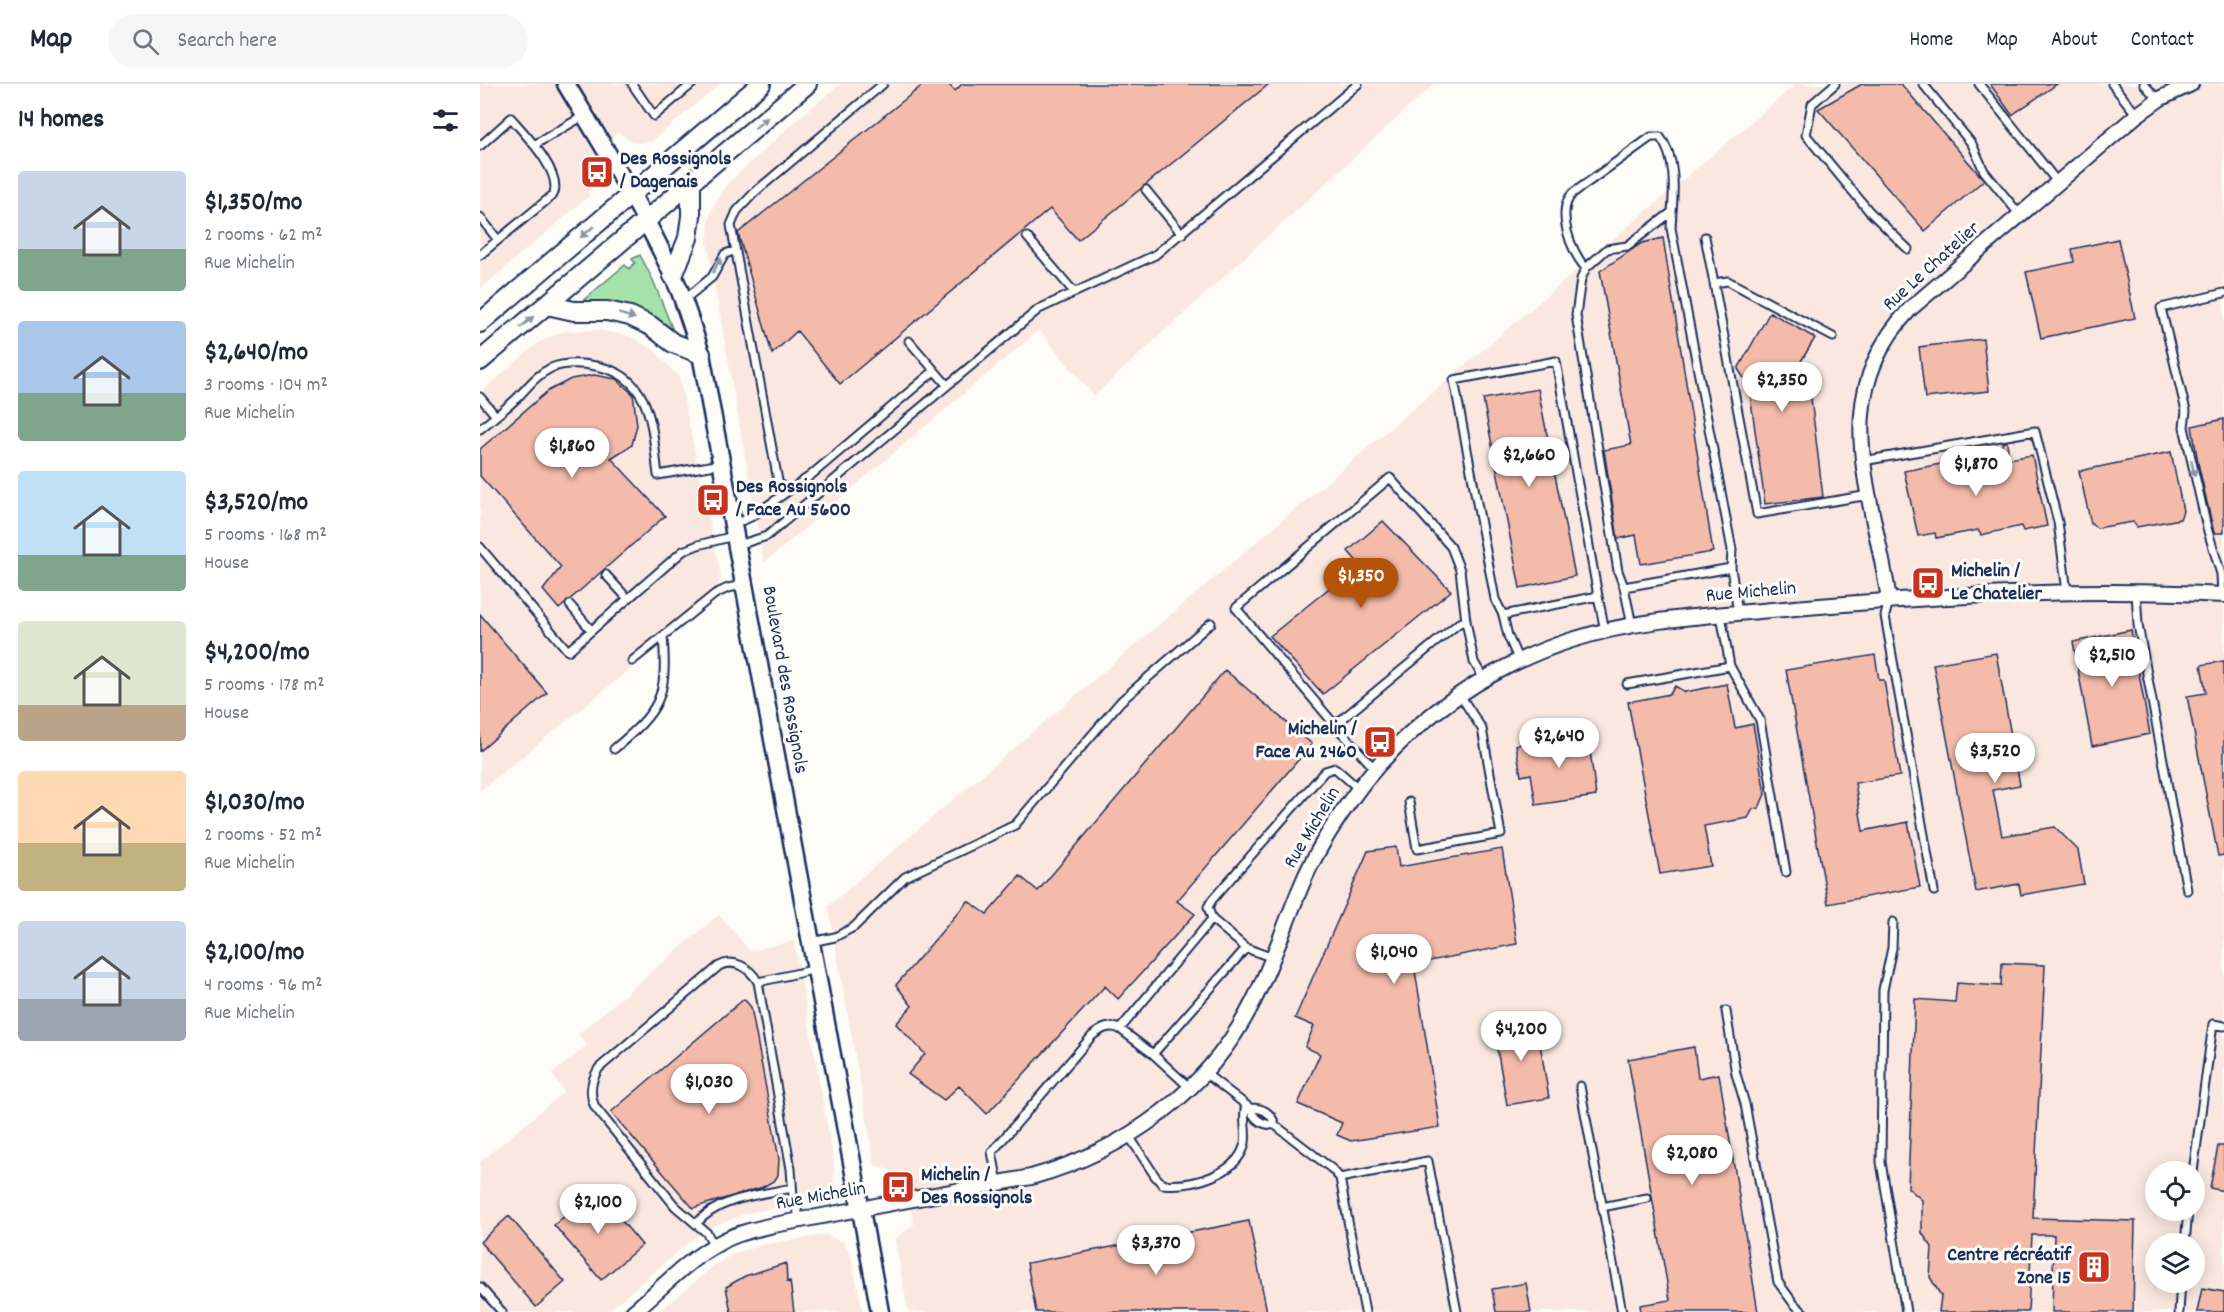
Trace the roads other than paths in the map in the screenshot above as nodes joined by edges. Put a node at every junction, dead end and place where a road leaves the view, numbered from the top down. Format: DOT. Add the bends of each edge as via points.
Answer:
graph roads {
  1 [pos="566,84"];
  2 [pos="632,84"];
  3 [pos="692,84"];
  4 [pos="761,84"];
  5 [pos="807,84"];
  6 [pos="883,84"];
  7 [pos="1358,84"];
  8 [pos="1836,84"];
  9 [pos="1923,84"];
  10 [pos="1979,84"];
  11 [pos="2112,84"];
  12 [pos="2144,84"];
  13 [pos="2191,84"];
  14 [pos="2158,100"];
  15 [pos="585,115"];
  16 [pos="2137,115"];
  17 [pos="534,145"];
  18 [pos="480,146"];
  19 [pos="691,183"];
  20 [pos="2058,183"];
  21 [pos="1146,190"];
  22 [pos="632,194"];
  23 [pos="1671,212"];
  24 [pos="2020,215"];
  25 [pos="480,217"];
  26 [pos="645,221"];
  27 [pos="1182,234"];
  28 [pos="1026,237"];
  29 [pos="1705,237"];
  30 [pos="498,240"];
  31 [pos="1908,249"];
  32 [pos="734,251"];
  33 [pos="480,255"];
  34 [pos="1586,268"];
  35 [pos="673,276"];
  36 [pos="1714,283"];
  37 [pos="1074,292"];
  38 [pos="2224,293"];
  39 [pos="683,301"];
  40 [pos="547,304"];
  41 [pos="480,323"];
  42 [pos="1833,337"];
  43 [pos="909,341"];
  44 [pos="701,354"];
  45 [pos="480,361"];
  46 [pos="934,370"];
  47 [pos="947,385"];
  48 [pos="480,397"];
  49 [pos="496,416"];
  50 [pos="480,429"];
  51 [pos="1863,461"];
  52 [pos="722,464"];
  53 [pos="784,493"];
  54 [pos="1869,495"];
  55 [pos="736,535"];
  56 [pos="480,547"];
  57 [pos="1731,568"];
  58 [pos="606,575"];
  59 [pos="745,584"];
  60 [pos="1624,587"];
  61 [pos="2067,592"];
  62 [pos="2136,592"];
  63 [pos="2223,595"];
  64 [pos="1598,596"];
  65 [pos="628,599"];
  66 [pos="1889,600"];
  67 [pos="570,605"];
  68 [pos="1738,613"];
  69 [pos="1503,615"];
  70 [pos="1721,615"];
  71 [pos="1466,621"];
  72 [pos="1211,623"];
  73 [pos="1632,625"];
  74 [pos="591,630"];
  75 [pos="1605,631"];
  76 [pos="663,636"];
  77 [pos="632,661"];
  78 [pos="1519,661"];
  79 [pos="1730,666"];
  80 [pos="1484,680"];
  81 [pos="1627,684"];
  82 [pos="1460,695"];
  83 [pos="1335,725"];
  84 [pos="614,749"];
  85 [pos="1375,769"];
  86 [pos="1359,789"];
  87 [pos="1409,802"];
  88 [pos="1786,872"];
  89 [pos="2187,890"];
  90 [pos="1934,891"];
  91 [pos="1212,919"];
  92 [pos="1893,922"];
  93 [pos="811,942"];
  94 [pos="1246,948"];
  95 [pos="1273,958"];
  96 [pos="817,969"];
  97 [pos="758,982"];
  98 [pos="1726,1011"];
  99 [pos="2224,1026"];
  100 [pos="1120,1029"];
  101 [pos="1153,1054"];
  102 [pos="1205,1073"];
  103 [pos="1580,1086"];
  104 [pos="1190,1088"];
  105 [pos="1248,1107"];
  106 [pos="1129,1136"];
  107 [pos="2194,1161"];
  108 [pos="1340,1178"];
  109 [pos="999,1184"];
  110 [pos="792,1188"];
  111 [pos="1647,1198"];
  112 [pos="1602,1207"];
  113 [pos="861,1210"];
  114 [pos="800,1220"];
  115 [pos="696,1224"];
  116 [pos="714,1246"];
  117 [pos="480,1287"];
  118 [pos="2180,1293"];
  119 [pos="502,1312"];
  120 [pos="633,1312"];
  121 [pos="880,1312"];
  122 [pos="1365,1312"];
  123 [pos="1456,1312"];
  124 [pos="1622,1312"];
  125 [pos="1803,1312"];
  126 [pos="1906,1312"];
  127 [pos="2179,1312"];
  1 -- 15 [label="street, Boulevard des Rossignols"];
  2 -- 3 [label="lane" via="654,116"];
  4 -- 22 [label="main road"];
  19 -- 5 [label="main road, one-way"];
  6 -- 32 [label="lane" via="743,204 732,218"];
  7 -- 27 [label="lane"];
  8 -- 31 [label="lane" via="1812,104 1806,135 1869,211"];
  9 -- 24 [label="lane" via="1972,144 1984,171"];
  10 -- 20 [label="lane"];
  11 -- 16 [label="lane"];
  12 -- 14 [label="lane"];
  13 -- 14 [label="street, Rue Le Chatelier"];
  14 -- 16 [label="street, Rue Le Chatelier"];
  15 -- 17 [label="lane"];
  15 -- 22 [label="street, Boulevard des Rossignols"];
  16 -- 20 [label="street, Rue Le Chatelier"];
  17 -- 18 [label="lane" via="512,118"];
  17 -- 30 [label="lane" via="555,177 555,190"];
  19 -- 26 [label="main road"];
  19 -- 35 [label="main road" via="688,238"];
  20 -- 24 [label="street, Rue Le Chatelier"];
  21 -- 27 [label="lane"];
  22 -- 26 [label="street, Boulevard des Rossignols"];
  22 -- 41 [label="main road, one-way"];
  23 -- 34 [label="lane" via="1627,246 1607,249"];
  23 -- 34 [label="lane" via="1673,178 1663,141 1656,136 1568,198 1569,242"];
  23 -- 57 [label="lane" via="1732,550"];
  24 -- 51 [label="street, Rue Le Chatelier" via="1910,309 1887,336 1864,390 1860,425"];
  25 -- 30 [label="lane"];
  26 -- 35 [label="street, Boulevard des Rossignols"];
  26 -- 40 [label="main road"];
  27 -- 37 [label="lane" via="1155,255"];
  28 -- 37 [label="lane"];
  29 -- 36 [label="lane"];
  30 -- 33 [label="lane"];
  39 -- 32 [label="lane, one-way" via="712,277 724,254"];
  32 -- 53 [label="lane" via="778,482"];
  34 -- 60 [label="lane" via="1576,315 1618,572"];
  35 -- 39 [label="street, Boulevard des Rossignols"];
  36 -- 42 [label="lane" via="1728,281"];
  36 -- 54 [label="lane" via="1756,514"];
  37 -- 47 [label="lane" via="1039,309"];
  38 -- 63 [label="lane, one-way" via="2161,308"];
  39 -- 44 [label="street, Boulevard des Rossignols"];
  40 -- 44 [label="main road, one-way" via="574,311 630,316 673,343"];
  45 -- 40 [label="main road, one-way"];
  43 -- 46 [label="lane"];
  44 -- 52 [label="street, Boulevard des Rossignols"];
  46 -- 47 [label="lane"];
  46 -- 53 [label="lane" via="810,476"];
  47 -- 55 [label="lane" via="767,536 760,540"];
  48 -- 49 [label="lane"];
  49 -- 50 [label="lane"];
  49 -- 52 [label="lane" via="551,368 569,364 602,367 628,380 643,398 658,475"];
  51 -- 54 [label="street, Rue Le Chatelier"];
  51 -- 61 [label="lane" via="2035,431 2058,522"];
  52 -- 55 [label="street, Boulevard des Rossignols"];
  53 -- 55 [label="lane"];
  54 -- 66 [label="street, Rue Le Chatelier"];
  55 -- 59 [label="street, Boulevard des Rossignols"];
  55 -- 65 [label="lane" via="683,551"];
  56 -- 74 [label="lane" via="567,651"];
  57 -- 60 [label="lane"];
  57 -- 68 [label="lane"];
  58 -- 65 [label="lane"];
  59 -- 76 [label="lane" via="715,594"];
  59 -- 93 [label="street, Boulevard des Rossignols"];
  60 -- 73 [label="lane"];
  61 -- 62 [label="street, Rue Michelin"];
  61 -- 66 [label="street, Rue Michelin"];
  62 -- 63 [label="street, Rue Michelin"];
  62 -- 89 [label="lane" via="2138,625"];
  64 -- 69 [label="lane"];
  64 -- 69 [label="lane" via="1556,361 1454,380 1494,599"];
  64 -- 75 [label="lane"];
  65 -- 74 [label="lane"];
  66 -- 68 [label="street, Rue Michelin"];
  66 -- 90 [label="lane" via="1885,616"];
  67 -- 74 [label="lane"];
  68 -- 70 [label="street, Rue Michelin"];
  69 -- 78 [label="lane"];
  70 -- 73 [label="street, Rue Michelin"];
  70 -- 79 [label="lane"];
  71 -- 80 [label="lane" via="1474,662"];
  71 -- 83 [label="lane" via="1454,626"];
  71 -- 83 [label="lane" via="1460,570 1450,547 1390,478 1236,608"];
  72 -- 93 [label="lane" via="1121,701 1015,825 905,877 854,927 835,937"];
  73 -- 75 [label="street, Rue Michelin"];
  75 -- 78 [label="street, Rue Michelin"];
  76 -- 77 [label="lane"];
  76 -- 84 [label="lane" via="665,669 658,703 644,723"];
  78 -- 80 [label="street, Rue Michelin"];
  79 -- 81 [label="lane"];
  79 -- 88 [label="lane" via="1760,720"];
  80 -- 82 [label="street, Rue Michelin"];
  82 -- 85 [label="street, Rue Michelin" via="1420,725"];
  82 -- 87 [label="lane" via="1482,729 1502,834 1417,849"];
  83 -- 85 [label="lane"];
  85 -- 86 [label="street, Rue Michelin"];
  86 -- 91 [label="lane" via="1335,768 1325,771 1212,900 1208,907"];
  86 -- 95 [label="street, Rue Michelin" via="1314,859"];
  91 -- 94 [label="lane"];
  91 -- 100 [label="lane"];
  92 -- 126 [label="lane" via="1883,990 1881,1162"];
  93 -- 96 [label="street, Boulevard des Rossignols"];
  94 -- 95 [label="lane"];
  94 -- 101 [label="lane"];
  95 -- 102 [label="street, Rue Michelin" via="1248,1013"];
  96 -- 97 [label="lane"];
  96 -- 113 [label="street, Boulevard des Rossignols"];
  97 -- 110 [label="lane"];
  97 -- 115 [label="lane" via="736,963 719,966 599,1068 592,1084 595,1107 675,1206"];
  98 -- 125 [label="lane" via="1778,1282"];
  99 -- 107 [label="lane" via="2213,1024"];
  100 -- 101 [label="lane"];
  100 -- 109 [label="lane" via="1110,1026 1092,1036 992,1152"];
  101 -- 104 [label="lane"];
  102 -- 104 [label="street, Rue Michelin"];
  102 -- 105 [label="lane"];
  103 -- 112 [label="lane"];
  104 -- 106 [label="street, Rue Michelin"];
  105 -- 106 [label="lane" via="1244,1114 1243,1148 1224,1172 1210,1177 1162,1184"];
  105 -- 108 [label="lane" via="1253,1116 1266,1125 1275,1125"];
  106 -- 109 [label="street, Rue Michelin" via="1072,1165"];
  108 -- 122 [label="lane"];
  108 -- 123 [label="lane" via="1428,1161"];
  109 -- 113 [label="street, Rue Michelin"];
  110 -- 114 [label="lane"];
  110 -- 115 [label="lane" via="718,1206"];
  111 -- 112 [label="lane"];
  112 -- 124 [label="lane"];
  113 -- 114 [label="street, Rue Michelin"];
  113 -- 121 [label="street, Boulevard des Rossignols"];
  114 -- 116 [label="street, Rue Michelin" via="739,1234"];
  115 -- 116 [label="lane"];
  116 -- 120 [label="street, Rue Michelin"];
  117 -- 119 [label="lane"];
  118 -- 127 [label="lane"];
}
